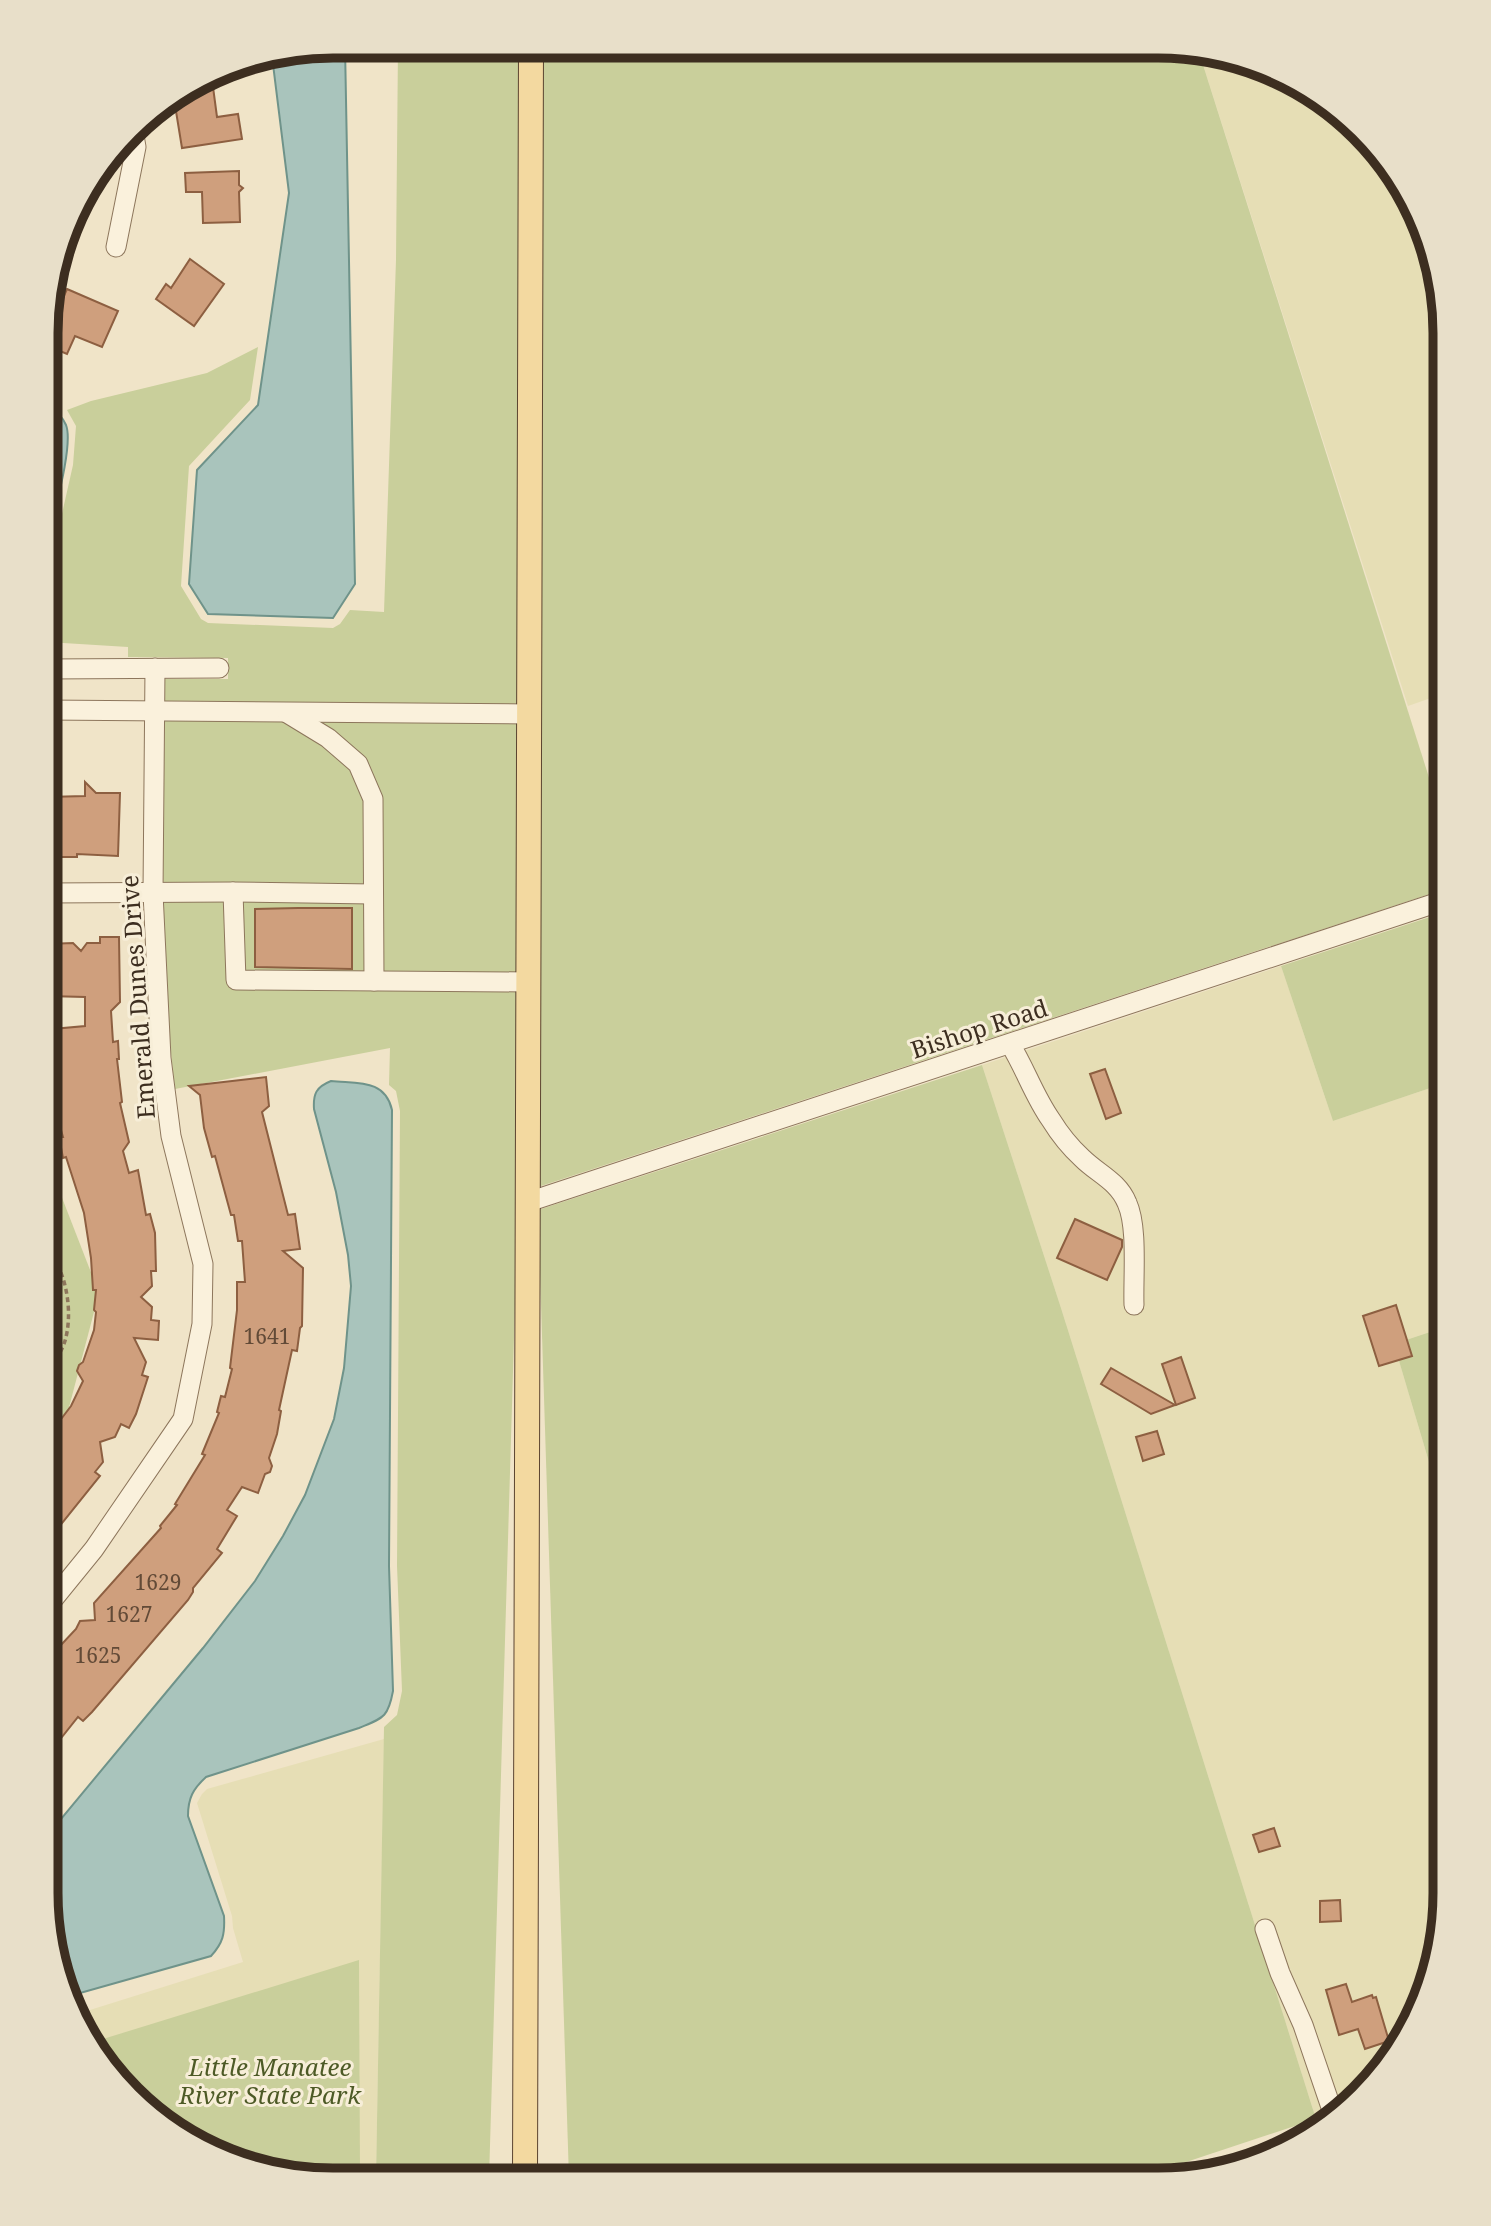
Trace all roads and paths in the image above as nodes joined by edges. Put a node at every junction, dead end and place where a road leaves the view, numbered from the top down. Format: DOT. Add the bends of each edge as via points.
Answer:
graph roads {
  1 [pos="531,58"];
  2 [pos="135,141"];
  3 [pos="116,247"];
  4 [pos="155,668"];
  5 [pos="219,668"];
  6 [pos="58,669"];
  7 [pos="58,710"];
  8 [pos="154,710"];
  9 [pos="285,712"];
  10 [pos="529,714"];
  11 [pos="233,892"];
  12 [pos="58,893"];
  13 [pos="153,893"];
  14 [pos="373,894"];
  15 [pos="1433,904"];
  16 [pos="373,981"];
  17 [pos="528,982"];
  18 [pos="1010,1044"];
  19 [pos="528,1202"];
  20 [pos="58,1267"];
  21 [pos="1134,1305"];
  22 [pos="58,1353"];
  23 [pos="58,1593"];
  24 [pos="1265,1929"];
  25 [pos="1331,2107"];
  26 [pos="525,2168"];
  1 -- 10 [label="main road"];
  2 -- 3 [label="street"];
  4 -- 5 [label="street"];
  4 -- 6 [label="street"];
  4 -- 8 [label="street, Emerald Dunes Drive"];
  7 -- 8 [label="street"];
  8 -- 9 [label="street"];
  8 -- 13 [label="street, Emerald Dunes Drive"];
  9 -- 10 [label="street"];
  9 -- 14 [label="street" via="328,738 358,764 373,799"];
  10 -- 17 [label="main road"];
  11 -- 13 [label="street"];
  11 -- 14 [label="street"];
  11 -- 16 [label="street" via="236,980"];
  12 -- 13 [label="street"];
  13 -- 23 [label="street, Emerald Dunes Drive" via="161,1058 171,1136 203,1264 202,1324 183,1419"];
  14 -- 16 [label="street"];
  15 -- 18 [label="street, Bishop Road"];
  16 -- 17 [label="street"];
  17 -- 19 [label="main road"];
  18 -- 19 [label="street, Bishop Road"];
  18 -- 21 [label="street" via="1051,1121 1082,1158 1119,1186 1128,1203 1133,1220"];
  19 -- 26 [label="main road"];
  20 -- 22 [label="path" via="67,1307 65,1341"];
  24 -- 25 [label="street"];
}
